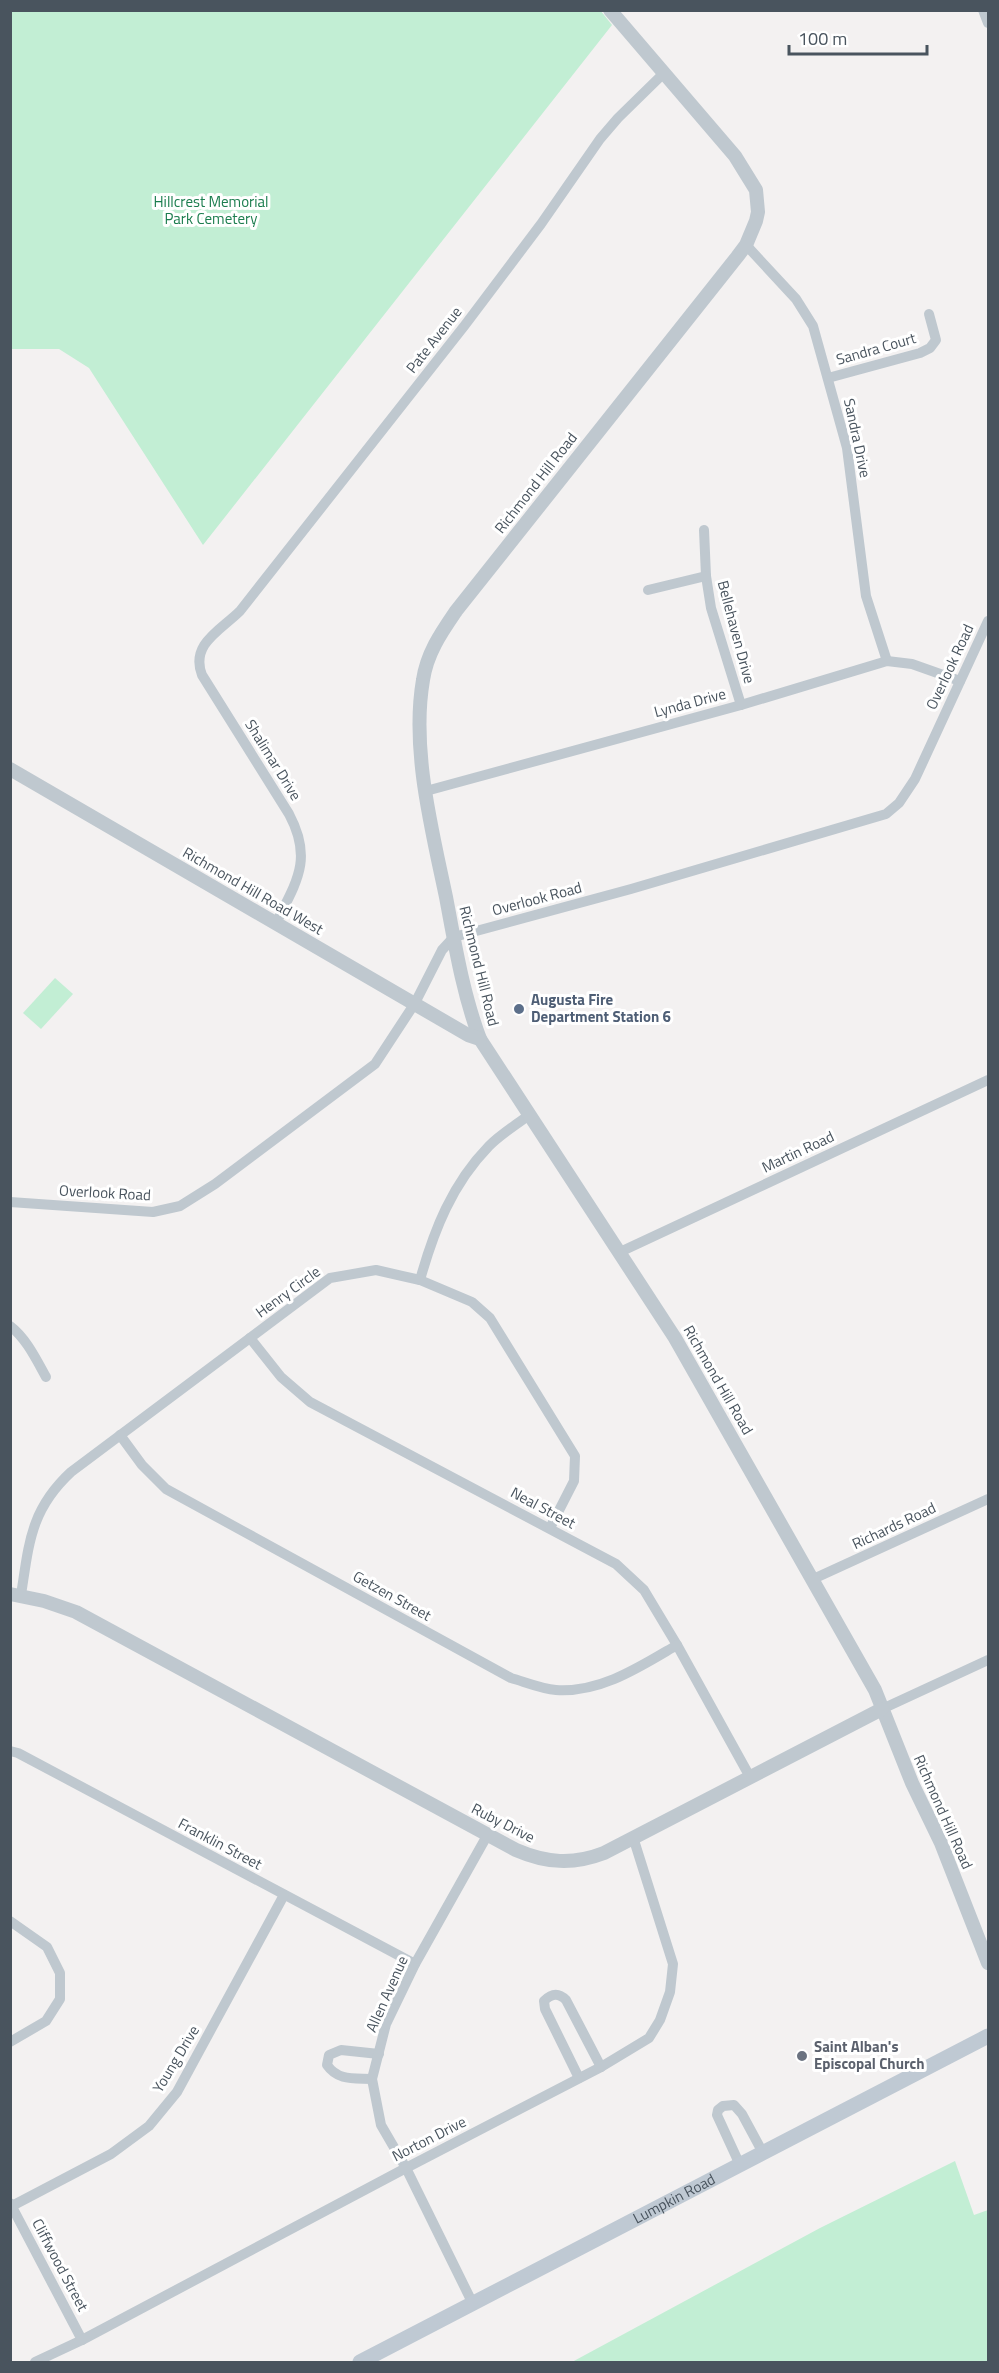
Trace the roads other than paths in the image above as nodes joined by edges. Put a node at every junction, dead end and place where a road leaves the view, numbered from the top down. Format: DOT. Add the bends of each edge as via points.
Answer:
graph roads {
  1 [pos="610,10"];
  2 [pos="983,10"];
  3 [pos="988,23"];
  4 [pos="664,74"];
  5 [pos="746,244"];
  6 [pos="929,314"];
  7 [pos="828,378"];
  8 [pos="704,530"];
  9 [pos="706,576"];
  10 [pos="648,590"];
  11 [pos="988,621"];
  12 [pos="226,626"];
  13 [pos="887,661"];
  14 [pos="960,681"];
  15 [pos="741,705"];
  16 [pos="10,769"];
  17 [pos="426,791"];
  18 [pos="276,923"];
  19 [pos="454,937"];
  20 [pos="415,1003"];
  21 [pos="480,1040"];
  22 [pos="988,1080"];
  23 [pos="530,1115"];
  24 [pos="10,1202"];
  25 [pos="620,1252"];
  26 [pos="420,1280"];
  27 [pos="10,1326"];
  28 [pos="250,1338"];
  29 [pos="46,1377"];
  30 [pos="120,1435"];
  31 [pos="988,1499"];
  32 [pos="550,1528"];
  33 [pos="811,1580"];
  34 [pos="16,1595"];
  35 [pos="677,1645"];
  36 [pos="988,1660"];
  37 [pos="882,1709"];
  38 [pos="10,1751"];
  39 [pos="750,1777"];
  40 [pos="488,1834"];
  41 [pos="633,1837"];
  42 [pos="284,1895"];
  43 [pos="10,1921"];
  44 [pos="988,1963"];
  45 [pos="416,1964"];
  46 [pos="988,2036"];
  47 [pos="10,2042"];
  48 [pos="379,2054"];
  49 [pos="601,2067"];
  50 [pos="579,2078"];
  51 [pos="372,2079"];
  52 [pos="763,2153"];
  53 [pos="740,2165"];
  54 [pos="406,2168"];
  55 [pos="11,2206"];
  56 [pos="472,2304"];
  57 [pos="82,2340"];
  58 [pos="35,2362"];
  59 [pos="360,2362"];
  1 -- 4 [label="street, Richmond Hill Road"];
  2 -- 3 [label="street"];
  4 -- 5 [label="street, Richmond Hill Road" via="735,156 756,189 758,212"];
  4 -- 12 [label="street, Pate Avenue" via="600,139 465,325"];
  5 -- 7 [label="street, Sandra Drive" via="808,316"];
  5 -- 17 [label="street, Richmond Hill Road" via="456,611 434,645 420,698 420,745"];
  6 -- 7 [label="street, Sandra Court" via="936,340 930,348"];
  7 -- 13 [label="street, Sandra Drive" via="847,448 867,596"];
  8 -- 9 [label="street, Bellehaven Drive"];
  9 -- 10 [label="street"];
  9 -- 15 [label="street, Bellehaven Drive" via="711,608"];
  11 -- 14 [label="street, Overlook Road"];
  12 -- 18 [label="street, Shalimar Drive" via="204,643 199,655 200,669 289,814 302,850 298,879"];
  13 -- 14 [label="street, Lynda Drive" via="912,664"];
  13 -- 15 [label="street, Lynda Drive"];
  14 -- 19 [label="street, Overlook Road" via="915,779 886,814"];
  15 -- 17 [label="street, Lynda Drive"];
  16 -- 18 [label="street, Richmond Hill Road West"];
  17 -- 19 [label="street, Richmond Hill Road"];
  18 -- 20 [label="street, Richmond Hill Road West"];
  19 -- 20 [label="street, Overlook Road" via="442,950"];
  19 -- 21 [label="street, Richmond Hill Road"];
  20 -- 21 [label="street, Richmond Hill Road West"];
  20 -- 24 [label="street, Overlook Road" via="375,1064 180,1206 153,1212"];
  21 -- 23 [label="street, Richmond Hill Road"];
  22 -- 25 [label="street, Martin Road"];
  23 -- 25 [label="street, Richmond Hill Road"];
  23 -- 26 [label="street" via="491,1144 456,1188 432,1237"];
  25 -- 33 [label="street, Richmond Hill Road" via="675,1338"];
  26 -- 28 [label="street, Henry Circle" via="376,1270 330,1278"];
  26 -- 32 [label="street, Henry Circle" via="472,1302 490,1318 575,1456 574,1481"];
  27 -- 29 [label="street" via="31,1350"];
  28 -- 30 [label="street, Henry Circle"];
  28 -- 32 [label="street, Neal Street" via="281,1377 310,1402"];
  30 -- 34 [label="street, Henry Circle" via="62,1480 42,1507 31,1533"];
  30 -- 35 [label="street, Getzen Street" via="142,1466 166,1489 511,1678 556,1690 583,1687 618,1679"];
  31 -- 33 [label="street, Richards Road"];
  32 -- 35 [label="street, Neal Street" via="616,1564 644,1590"];
  33 -- 37 [label="street, Richmond Hill Road" via="875,1690"];
  34 -- 40 [label="street, Ruby Drive" via="59,1606 94,1621"];
  35 -- 39 [label="street, Neal Street"];
  36 -- 37 [label="street, Ruby Drive"];
  37 -- 39 [label="street, Ruby Drive"];
  37 -- 44 [label="street, Richmond Hill Road"];
  38 -- 42 [label="street, Franklin Street"];
  39 -- 41 [label="street, Ruby Drive"];
  40 -- 41 [label="street, Ruby Drive" via="539,1859 562,1862 596,1856"];
  40 -- 45 [label="street, Allen Avenue"];
  41 -- 49 [label="street, Norton Drive" via="673,1964 670,1992 660,2020 648,2038"];
  42 -- 45 [label="street, Franklin Street"];
  42 -- 55 [label="street, Young Drive" via="177,2092 149,2126 111,2154"];
  43 -- 47 [label="street" via="47,1947 60,1973 60,1999 46,2021"];
  45 -- 48 [label="street, Allen Avenue" via="386,2025"];
  46 -- 52 [label="main road, Lumpkin Road"];
  48 -- 51 [label="street, Allen Avenue"];
  48 -- 51 [label="street" via="341,2050 330,2055 327,2065 341,2077"];
  49 -- 50 [label="street, Norton Drive"];
  49 -- 50 [label="street" via="566,2000 561,1995 548,1997 545,2009"];
  50 -- 54 [label="street, Norton Drive"];
  51 -- 54 [label="street, Allen Avenue" via="381,2125"];
  52 -- 53 [label="main road, Lumpkin Road"];
  52 -- 53 [label="street" via="742,2114 734,2105 723,2106 717,2115"];
  53 -- 56 [label="main road, Lumpkin Road"];
  54 -- 56 [label="street, Allen Avenue"];
  54 -- 57 [label="street, Norton Drive"];
  55 -- 57 [label="street, Cliffwood Street"];
  56 -- 59 [label="main road, Lumpkin Road"];
  57 -- 58 [label="street, Norton Drive"];
}
